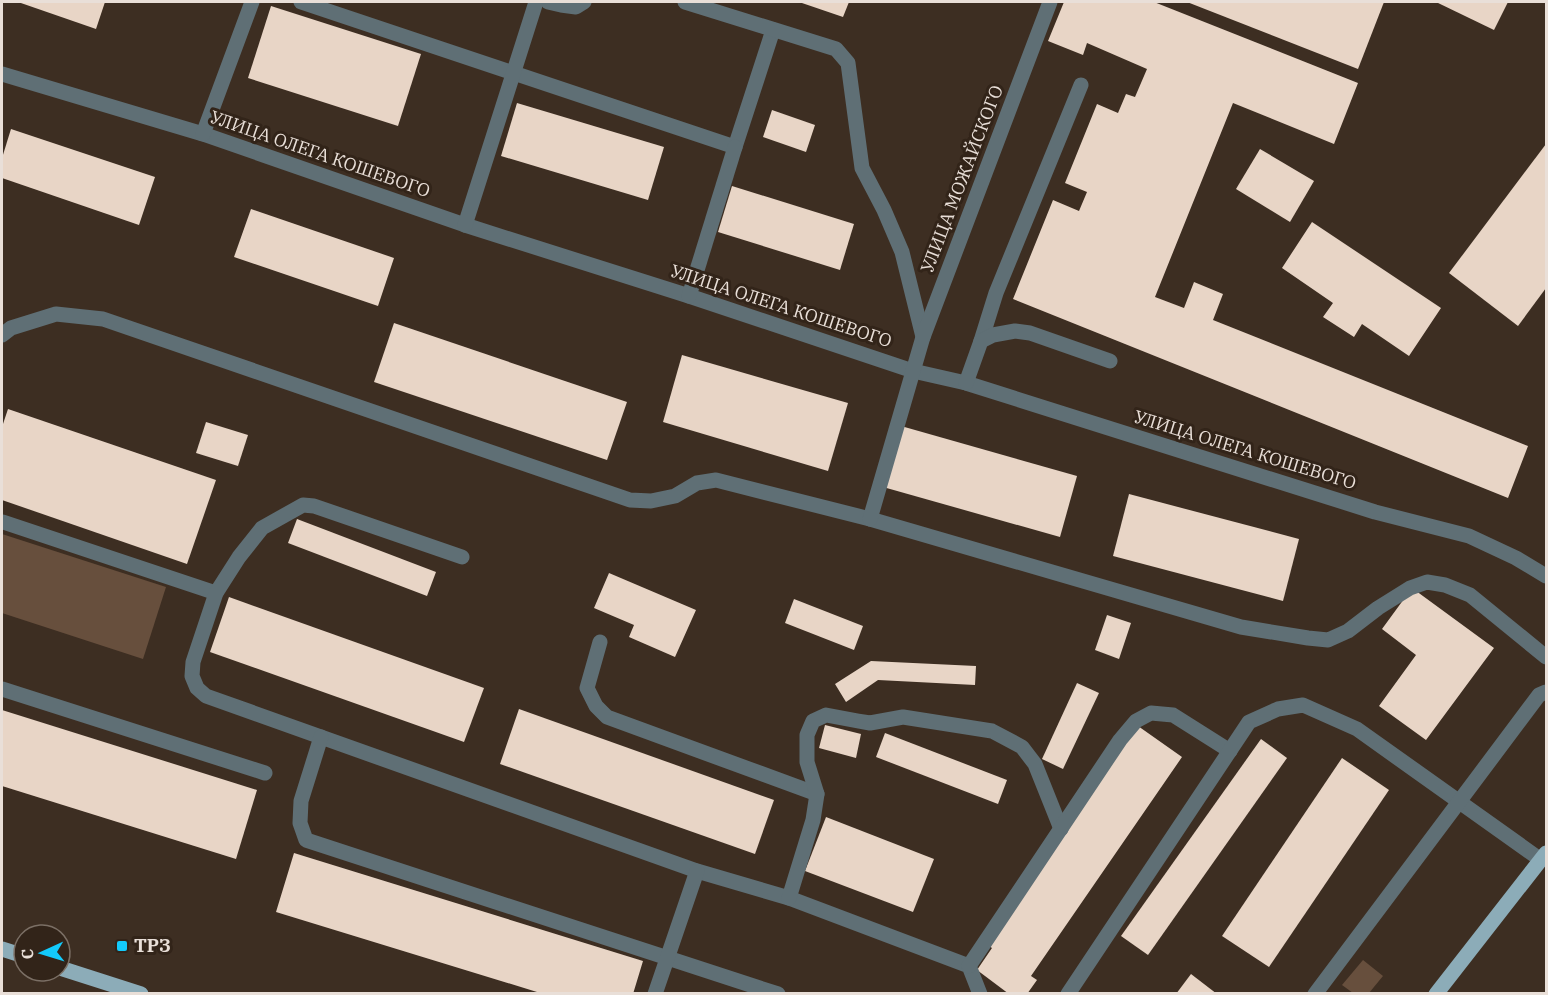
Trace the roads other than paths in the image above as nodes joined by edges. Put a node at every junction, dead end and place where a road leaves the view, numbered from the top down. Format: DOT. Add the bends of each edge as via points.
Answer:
graph roads {
  1 [pos="252,2"];
  2 [pos="301,2"];
  3 [pos="536,2"];
  4 [pos="548,2"];
  5 [pos="584,2"];
  6 [pos="685,2"];
  7 [pos="1050,2"];
  8 [pos="773,30"];
  9 [pos="513,72"];
  10 [pos="2,74"];
  11 [pos="1081,85"];
  12 [pos="203,135"];
  13 [pos="735,147"];
  14 [pos="465,225"];
  15 [pos="689,296"];
  16 [pos="2,335"];
  17 [pos="923,337"];
  18 [pos="981,341"];
  19 [pos="1110,361"];
  20 [pos="913,371"];
  21 [pos="966,383"];
  22 [pos="870,519"];
  23 [pos="2,522"];
  24 [pos="462,557"];
  25 [pos="1546,576"];
  26 [pos="216,593"];
  27 [pos="600,642"];
  28 [pos="1546,657"];
  29 [pos="2,689"];
  30 [pos="1546,692"];
  31 [pos="321,737"];
  32 [pos="1230,751"];
  33 [pos="265,773"];
  34 [pos="817,794"];
  35 [pos="1460,801"];
  36 [pos="1060,829"];
  37 [pos="1544,857"];
  38 [pos="697,871"];
  39 [pos="789,898"];
  40 [pos="668,957"];
  41 [pos="969,966"];
  42 [pos="72,972"];
  43 [pos="141,993"];
  44 [pos="655,993"];
  45 [pos="778,993"];
  46 [pos="980,993"];
  47 [pos="1068,993"];
  48 [pos="1315,993"];
  49 [pos="1436,993"];
  1 -- 12 [label="lane"];
  2 -- 9 [label="lane"];
  3 -- 9 [label="lane"];
  4 -- 5 [label="lane" via="576,7"];
  6 -- 8 [label="lane"];
  7 -- 17 [label="lane, УЛИЦА МОЖАЙСКОГО"];
  8 -- 13 [label="lane"];
  8 -- 17 [label="lane" via="836,49 848,63 862,168 902,252"];
  9 -- 13 [label="lane"];
  9 -- 14 [label="lane"];
  10 -- 12 [label="lane, УЛИЦА ОЛЕГА КОШЕВОГО"];
  11 -- 18 [label="lane" via="996,294"];
  12 -- 14 [label="lane, УЛИЦА ОЛЕГА КОШЕВОГО"];
  13 -- 15 [label="lane"];
  14 -- 15 [label="lane, УЛИЦА ОЛЕГА КОШЕВОГО"];
  15 -- 20 [label="lane, УЛИЦА ОЛЕГА КОШЕВОГО"];
  16 -- 22 [label="lane" via="56,314 103,319 630,500 675,496 697,483 716,480"];
  17 -- 20 [label="lane, УЛИЦА МОЖАЙСКОГО"];
  18 -- 19 [label="lane" via="1015,331 1030,333"];
  18 -- 21 [label="lane"];
  20 -- 21 [label="lane, УЛИЦА ОЛЕГА КОШЕВОГО"];
  20 -- 22 [label="lane, УЛИЦА МОЖАЙСКОГО"];
  21 -- 25 [label="lane, УЛИЦА ОЛЕГА КОШЕВОГО" via="1376,512 1469,536"];
  22 -- 28 [label="lane" via="1241,627 1308,638 1328,640 1348,631 1410,588 1427,582 1445,585 1470,595"];
  23 -- 26 [label="lane"];
  24 -- 26 [label="lane" via="303,505 262,528"];
  26 -- 31 [label="lane" via="193,662 192,676 197,688 206,696"];
  27 -- 34 [label="lane" via="587,688 607,717"];
  29 -- 33 [label="lane"];
  30 -- 35 [label="lane" via="1539,695"];
  31 -- 38 [label="lane"];
  31 -- 40 [label="lane" via="301,801 300,823 306,840"];
  32 -- 35 [label="lane" via="1249,722 1278,709 1303,705 1357,729"];
  32 -- 36 [label="lane" via="1173,715 1151,713 1136,721 1125,734"];
  32 -- 47 [label="lane"];
  34 -- 36 [label="lane" via="807,762 807,735 813,722 826,715 870,723 903,717 992,731 1022,747 1035,764"];
  34 -- 39 [label="lane"];
  35 -- 37 [label="lane"];
  35 -- 48 [label="lane"];
  36 -- 41 [label="lane"];
  37 -- 49 [label="main road"];
  38 -- 39 [label="lane"];
  38 -- 40 [label="lane"];
  39 -- 41 [label="lane"];
  40 -- 44 [label="lane"];
  40 -- 45 [label="lane"];
  41 -- 46 [label="lane"];
  42 -- 43 [label="main road"];
}
